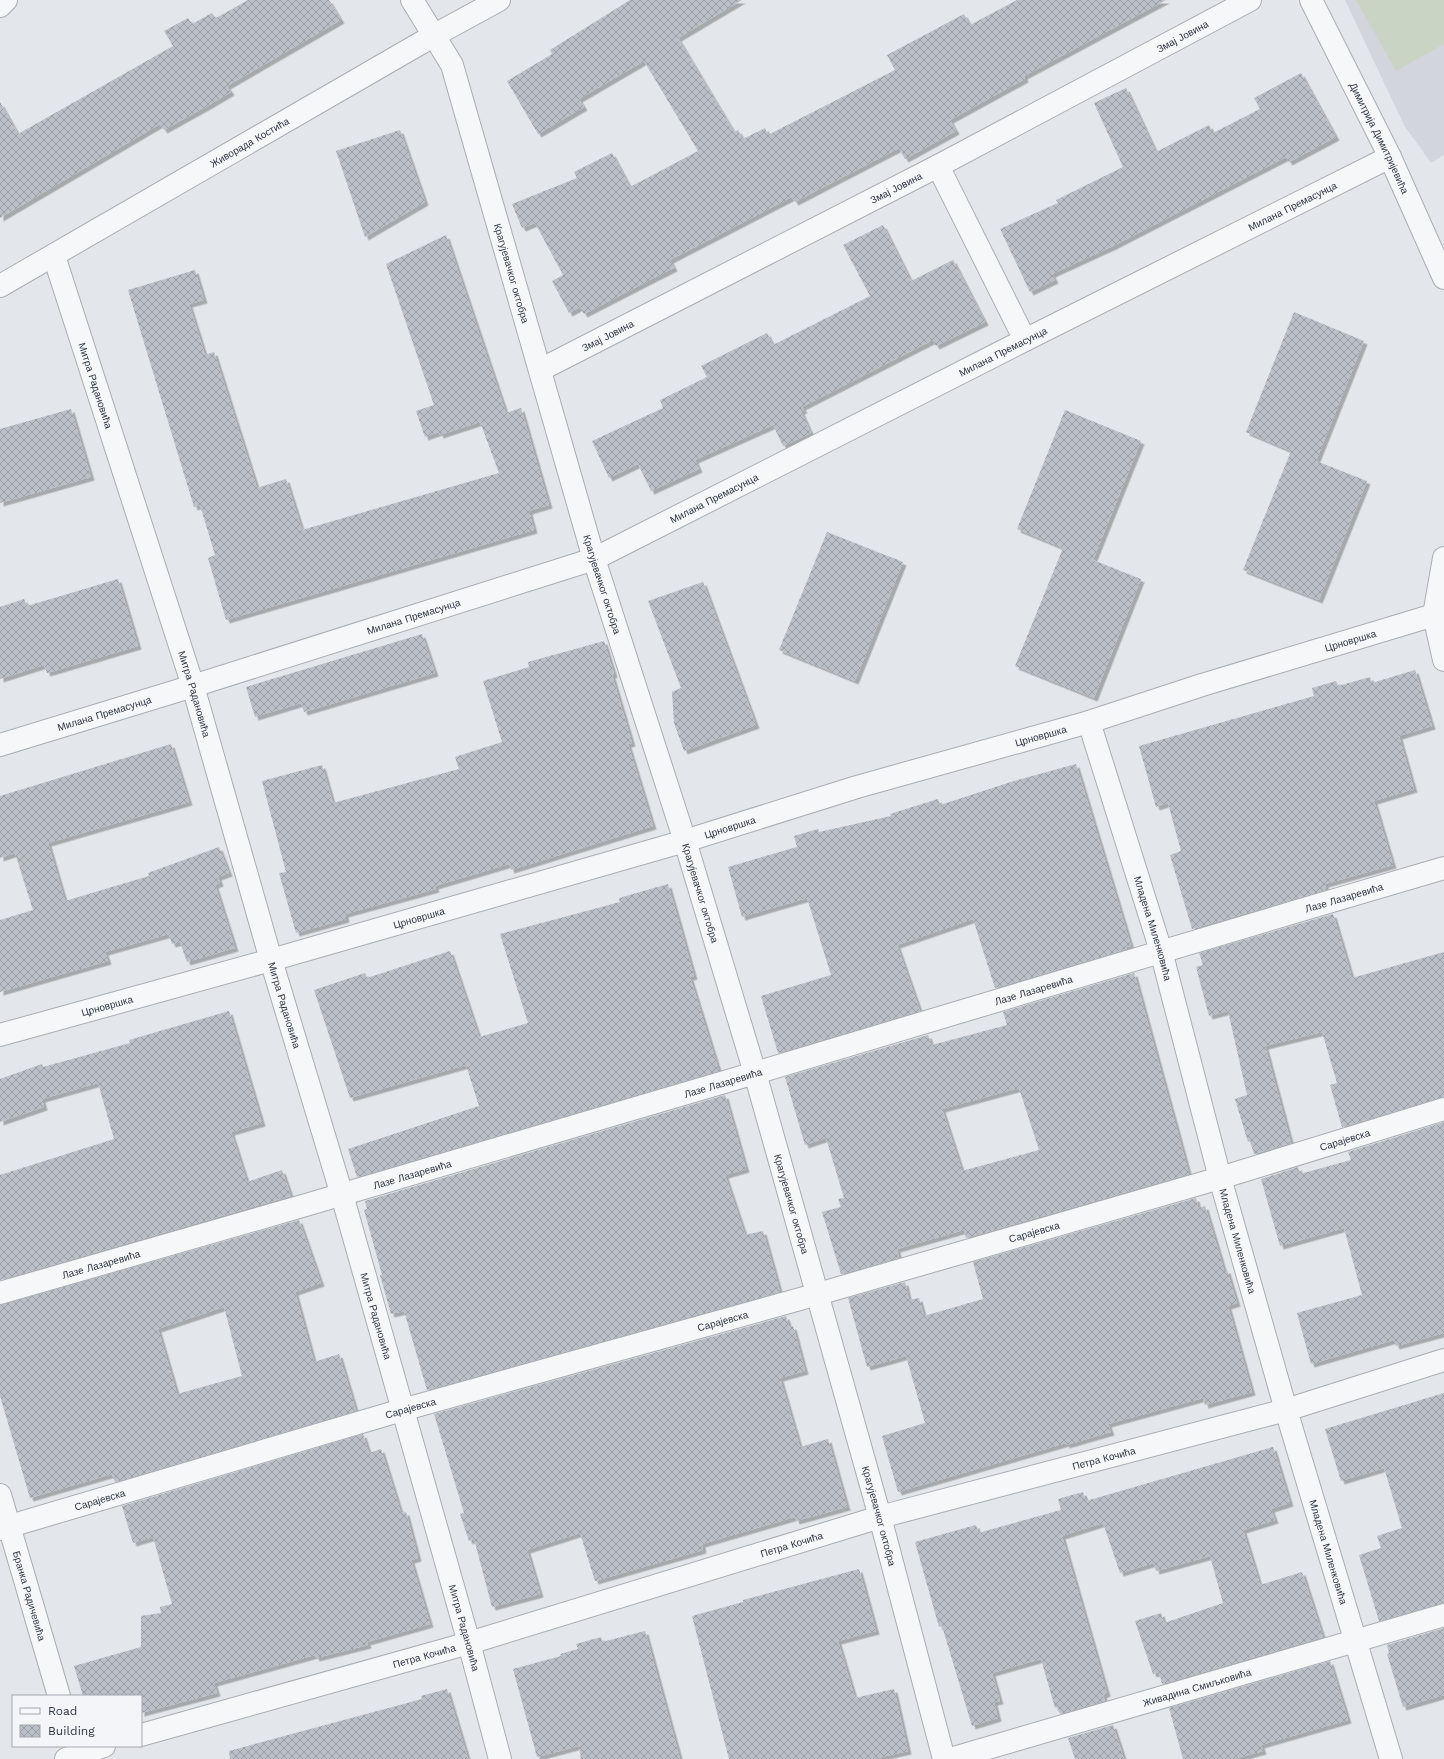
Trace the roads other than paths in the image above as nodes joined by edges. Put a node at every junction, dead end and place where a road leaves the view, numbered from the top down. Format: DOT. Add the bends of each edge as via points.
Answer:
graph roads {
  1 [pos="6,0"];
  2 [pos="412,0"];
  3 [pos="500,0"];
  4 [pos="1250,0"];
  5 [pos="1311,0"];
  6 [pos="0,6"];
  7 [pos="433,36"];
  8 [pos="1390,157"];
  9 [pos="938,166"];
  10 [pos="54,256"];
  11 [pos="1444,278"];
  12 [pos="0,286"];
  13 [pos="1025,340"];
  14 [pos="540,370"];
  15 [pos="1444,558"];
  16 [pos="594,559"];
  17 [pos="1434,615"];
  18 [pos="1444,660"];
  19 [pos="193,686"];
  20 [pos="1090,722"];
  21 [pos="0,745"];
  22 [pos="685,841"];
  23 [pos="1444,868"];
  24 [pos="1161,951"];
  25 [pos="271,960"];
  26 [pos="0,1035"];
  27 [pos="755,1074"];
  28 [pos="1444,1109"];
  29 [pos="1220,1178"];
  30 [pos="342,1195"];
  31 [pos="0,1293"];
  32 [pos="818,1294"];
  33 [pos="1444,1360"];
  34 [pos="402,1410"];
  35 [pos="1286,1410"];
  36 [pos="0,1495"];
  37 [pos="880,1518"];
  38 [pos="4,1527"];
  39 [pos="1444,1615"];
  40 [pos="1355,1640"];
  41 [pos="469,1643"];
  42 [pos="60,1695"];
  43 [pos="142,1735"];
  44 [pos="101,1747"];
  45 [pos="74,1755"];
  46 [pos="500,1759"];
  47 [pos="944,1759"];
  48 [pos="950,1759"];
  49 [pos="1391,1759"];
  1 -- 6 [label="street"];
  2 -- 7 [label="street, Крагујевачког октобра"];
  3 -- 7 [label="street, Живорада Костића"];
  4 -- 9 [label="street, Змај Јовина"];
  5 -- 8 [label="street, Димитрија Димитријевића"];
  7 -- 10 [label="street, Живорада Костића"];
  7 -- 14 [label="street, Крагујевачког октобра" via="452,65"];
  8 -- 11 [label="street, Димитрија Димитријевића"];
  8 -- 13 [label="street, Милана Премасунца"];
  9 -- 13 [label="street"];
  9 -- 14 [label="street, Змај Јовина"];
  10 -- 12 [label="street, Живорада Костића"];
  10 -- 19 [label="street, Митра Радановића"];
  13 -- 16 [label="street, Милана Премасунца"];
  14 -- 16 [label="street, Крагујевачког октобра"];
  15 -- 17 [label="street"];
  16 -- 19 [label="street, Милана Премасунца"];
  16 -- 22 [label="street, Крагујевачког октобра"];
  17 -- 18 [label="street"];
  17 -- 20 [label="street, Црновршка"];
  19 -- 21 [label="street, Милана Премасунца"];
  19 -- 25 [label="street, Митра Радановића"];
  20 -- 22 [label="street, Црновршка" via="857,787"];
  20 -- 24 [label="street, Младена Миленковића"];
  22 -- 25 [label="street, Црновршка"];
  22 -- 27 [label="street, Крагујевачког октобра"];
  23 -- 24 [label="street, Лазе Лазаревића"];
  24 -- 27 [label="street, Лазе Лазаревића"];
  24 -- 29 [label="street, Младена Миленковића"];
  25 -- 26 [label="street, Црновршка"];
  25 -- 30 [label="street, Митра Радановића"];
  27 -- 30 [label="street, Лазе Лазаревића"];
  27 -- 32 [label="street, Крагујевачког октобра"];
  28 -- 29 [label="street, Сарајевска"];
  29 -- 32 [label="street, Сарајевска"];
  29 -- 35 [label="street, Младена Миленковића"];
  30 -- 31 [label="street, Лазе Лазаревића"];
  30 -- 34 [label="street, Митра Радановића"];
  32 -- 34 [label="street, Сарајевска"];
  32 -- 37 [label="street, Крагујевачког октобра"];
  33 -- 35 [label="street, Петра Кочића"];
  34 -- 38 [label="street, Сарајевска"];
  34 -- 41 [label="street, Митра Радановића"];
  35 -- 37 [label="street, Петра Кочића"];
  35 -- 40 [label="street, Младена Миленковића"];
  36 -- 38 [label="street, Бранка Радичевића"];
  37 -- 41 [label="street, Петра Кочића"];
  37 -- 47 [label="street, Крагујевачког октобра"];
  38 -- 42 [label="street, Бранка Радичевића"];
  39 -- 40 [label="street, Живадина Смиљковића"];
  40 -- 48 [label="street, Живадина Смиљковића"];
  40 -- 49 [label="street, Младена Миленковића"];
  41 -- 43 [label="street, Петра Кочића"];
  41 -- 46 [label="street, Митра Радановића"];
  44 -- 45 [label="street"];
}
